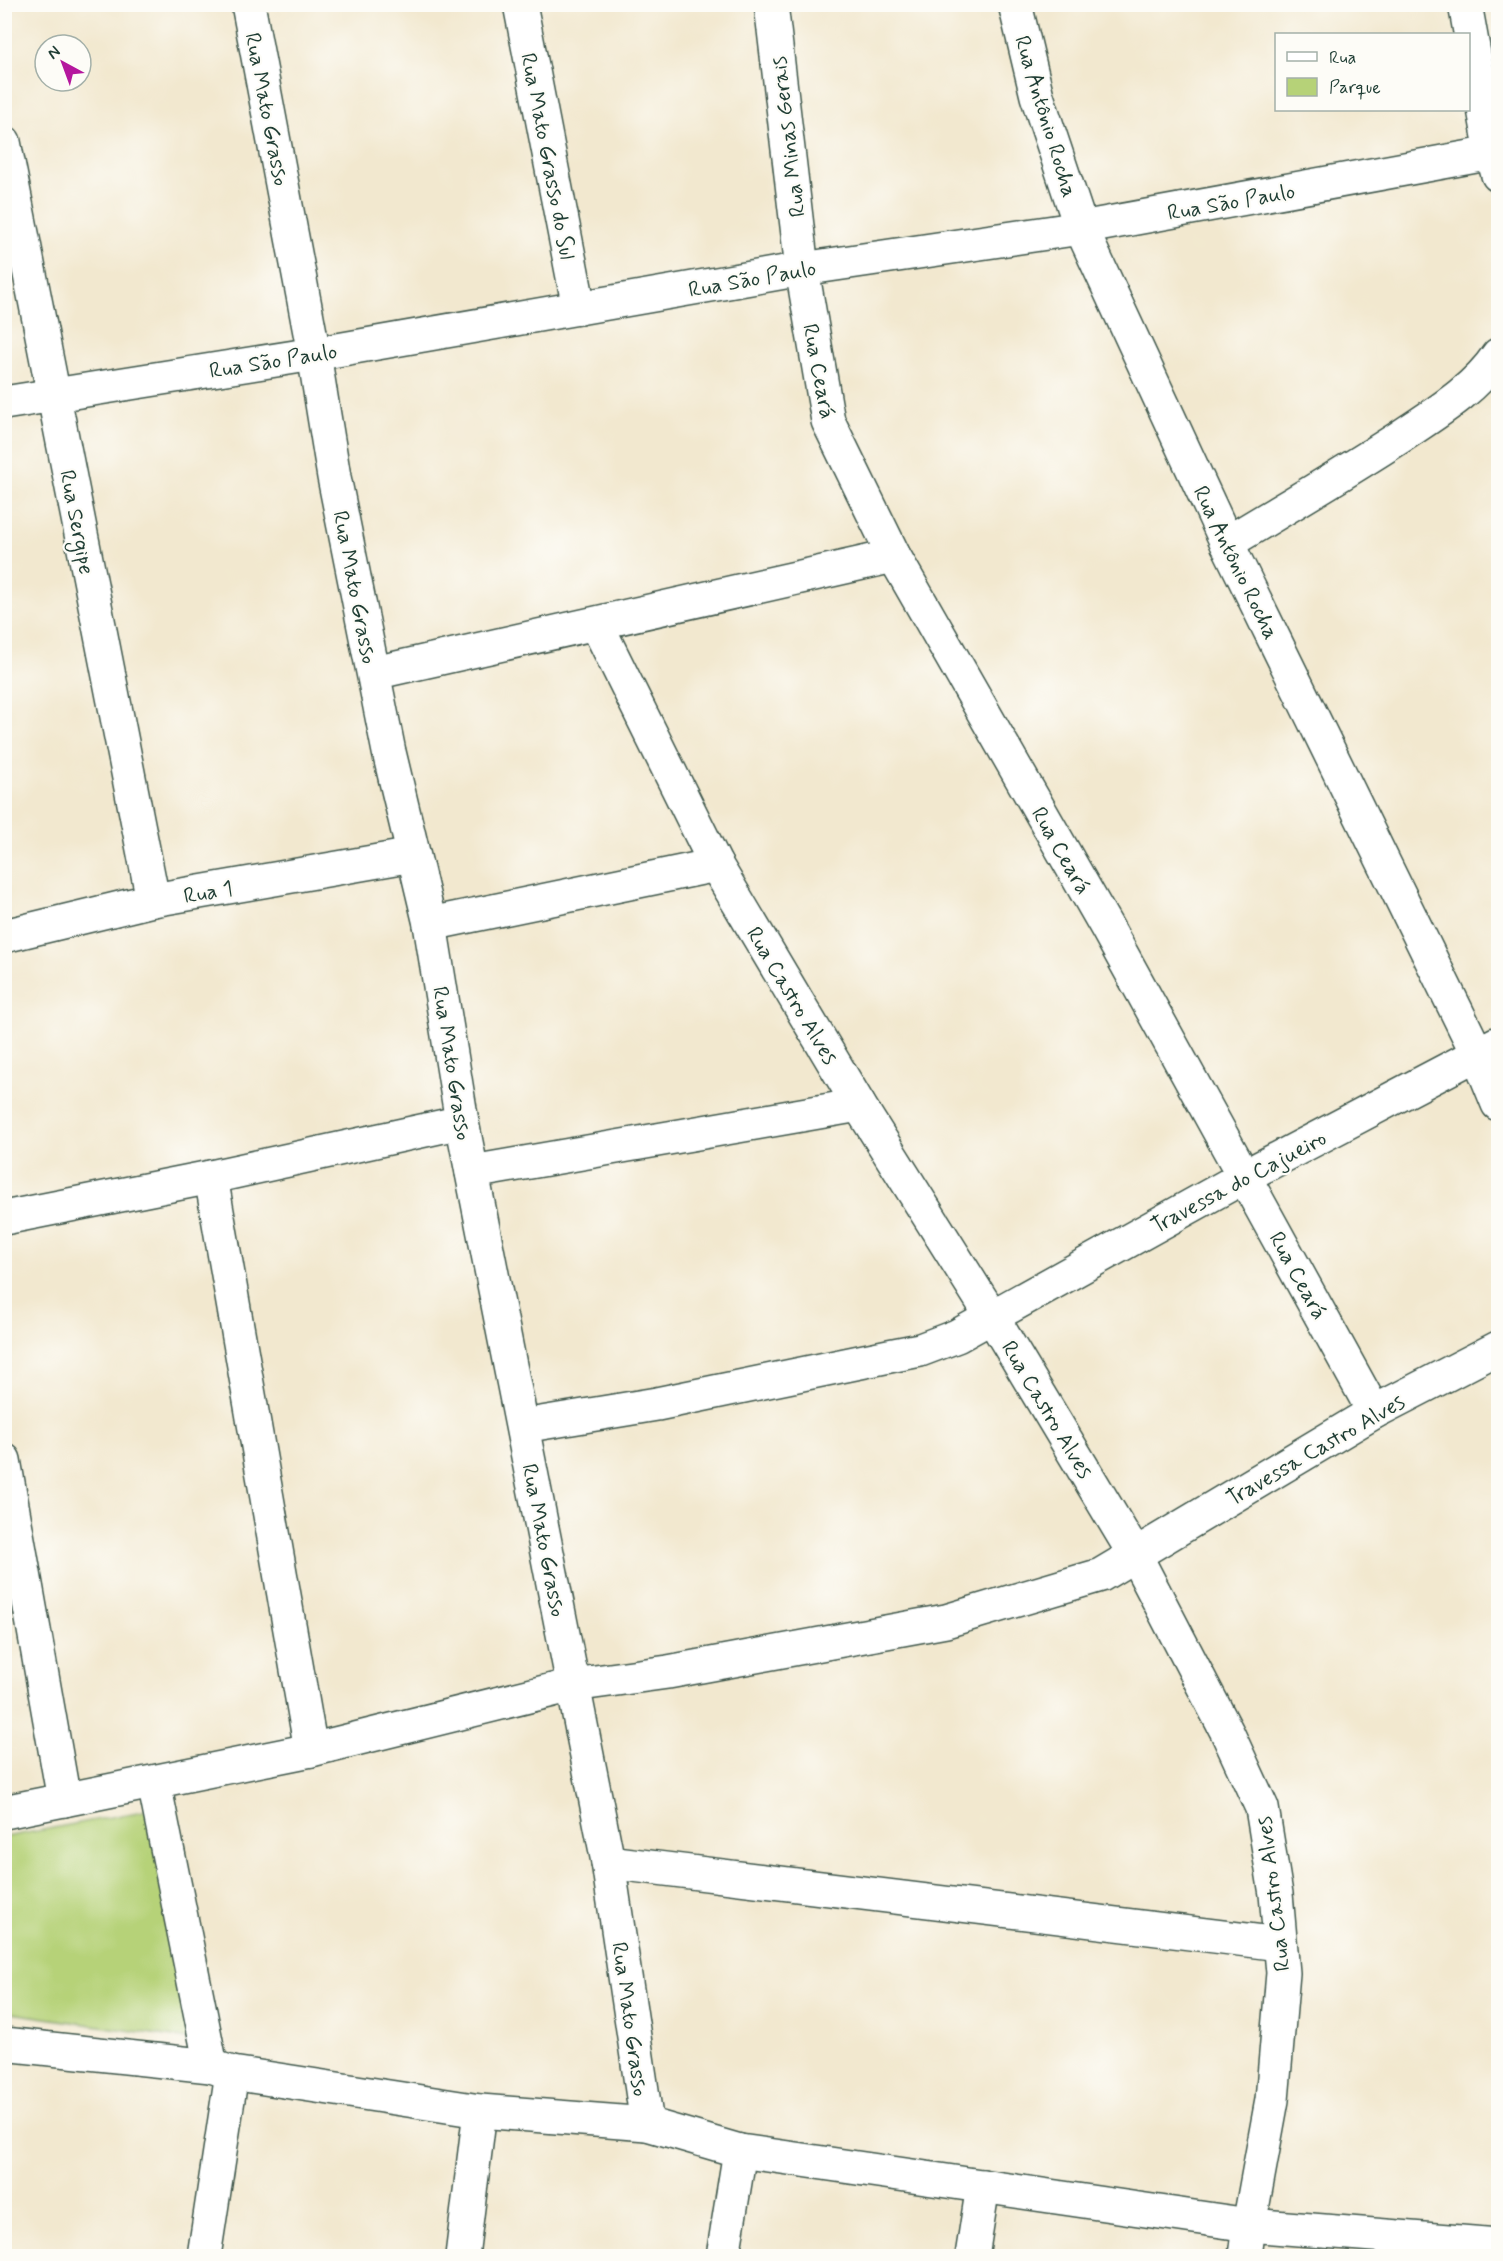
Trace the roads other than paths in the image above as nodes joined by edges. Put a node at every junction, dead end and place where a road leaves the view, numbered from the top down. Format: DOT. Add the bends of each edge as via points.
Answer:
graph roads {
  1 [pos="248,4"];
  2 [pos="520,4"];
  3 [pos="771,4"];
  4 [pos="1015,4"];
  5 [pos="1465,4"];
  6 [pos="4,142"];
  7 [pos="1496,160"];
  8 [pos="1081,228"];
  9 [pos="802,269"];
  10 [pos="579,308"];
  11 [pos="314,354"];
  12 [pos="1498,355"];
  13 [pos="53,395"];
  14 [pos="4,403"];
  15 [pos="1227,543"];
  16 [pos="894,556"];
  17 [pos="597,625"];
  18 [pos="374,674"];
  19 [pos="413,855"];
  20 [pos="716,865"];
  21 [pos="153,900"];
  22 [pos="430,924"];
  23 [pos="4,936"];
  24 [pos="1488,1049"];
  25 [pos="1498,1104"];
  26 [pos="859,1105"];
  27 [pos="462,1122"];
  28 [pos="472,1172"];
  29 [pos="1245,1176"];
  30 [pos="211,1177"];
  31 [pos="4,1218"];
  32 [pos="985,1319"];
  33 [pos="1498,1348"];
  34 [pos="1374,1412"];
  35 [pos="523,1426"];
  36 [pos="4,1460"];
  37 [pos="1135,1555"];
  38 [pos="573,1684"];
  39 [pos="311,1750"];
  40 [pos="154,1783"];
  41 [pos="63,1800"];
  42 [pos="4,1812"];
  43 [pos="608,1862"];
  44 [pos="1280,1944"];
  45 [pos="4,2044"];
  46 [pos="221,2069"];
  47 [pos="480,2111"];
  48 [pos="647,2124"];
  49 [pos="740,2151"];
  50 [pos="983,2186"];
  51 [pos="1249,2225"];
  52 [pos="1498,2246"];
  53 [pos="204,2256"];
  54 [pos="462,2256"];
  55 [pos="723,2256"];
  56 [pos="972,2256"];
  57 [pos="1245,2256"];
  1 -- 11 [label="street, Rua Mato Grasso"];
  2 -- 10 [label="street, Rua Mato Grasso do Sul"];
  3 -- 9 [label="street, Rua Minas Gerais"];
  4 -- 8 [label="street, Rua Antônio Rocha" via="1037,96"];
  5 -- 7 [label="street"];
  6 -- 13 [label="street, Rua Sergipe"];
  7 -- 8 [label="street, Rua São Paulo"];
  8 -- 9 [label="street, Rua São Paulo"];
  8 -- 15 [label="street, Rua Antônio Rocha"];
  9 -- 10 [label="street, Rua São Paulo"];
  9 -- 16 [label="street, Rua Ceará" via="828,421"];
  10 -- 11 [label="street, Rua São Paulo"];
  11 -- 13 [label="street, Rua São Paulo"];
  11 -- 18 [label="street, Rua Mato Grasso" via="334,477"];
  12 -- 15 [label="street" via="1475,382 1445,407"];
  13 -- 14 [label="street, Rua São Paulo"];
  13 -- 21 [label="street, Rua Sergipe"];
  15 -- 24 [label="street, Rua Antônio Rocha"];
  16 -- 17 [label="street"];
  16 -- 29 [label="street, Rua Ceará"];
  17 -- 18 [label="street"];
  17 -- 20 [label="street, Rua Castro Alves"];
  18 -- 19 [label="street, Rua Mato Grasso"];
  19 -- 21 [label="street, Rua 1"];
  19 -- 22 [label="street, Rua Mato Grasso"];
  20 -- 22 [label="street"];
  20 -- 26 [label="street, Rua Castro Alves"];
  21 -- 23 [label="street, Rua 1"];
  22 -- 27 [label="street, Rua Mato Grasso"];
  24 -- 25 [label="street, Rua Antônio Rocha"];
  24 -- 29 [label="street, Travessa do Cajueiro"];
  26 -- 28 [label="street"];
  26 -- 32 [label="street, Rua Castro Alves"];
  27 -- 28 [label="street, Rua Mato Grasso"];
  27 -- 30 [label="street"];
  28 -- 35 [label="street, Rua Mato Grasso"];
  29 -- 32 [label="street, Travessa do Cajueiro"];
  29 -- 34 [label="street, Rua Ceará"];
  30 -- 31 [label="street"];
  30 -- 39 [label="street"];
  32 -- 35 [label="street, Travessa do Cajueiro" via="957,1336 921,1350 657,1404"];
  32 -- 37 [label="street, Rua Castro Alves"];
  33 -- 34 [label="street, Travessa Castro Alves"];
  34 -- 37 [label="street, Travessa Castro Alves"];
  35 -- 38 [label="street, Rua Mato Grasso"];
  36 -- 41 [label="street"];
  37 -- 38 [label="street, Travessa Castro Alves" via="1101,1575 946,1621 668,1672"];
  37 -- 44 [label="street, Rua Castro Alves" via="1262,1808"];
  38 -- 39 [label="street, Travessa Castro Alves"];
  38 -- 43 [label="street, Rua Mato Grasso"];
  39 -- 40 [label="street, Travessa Castro Alves"];
  40 -- 41 [label="street, Travessa Castro Alves"];
  40 -- 46 [label="street"];
  41 -- 42 [label="street, Travessa Castro Alves"];
  43 -- 44 [label="street"];
  43 -- 48 [label="street, Rua Mato Grasso"];
  44 -- 51 [label="street, Rua Castro Alves" via="1283,1973 1272,2100"];
  45 -- 46 [label="street"];
  46 -- 47 [label="street"];
  46 -- 53 [label="street"];
  47 -- 48 [label="street"];
  47 -- 54 [label="street"];
  48 -- 49 [label="street"];
  49 -- 50 [label="street"];
  49 -- 55 [label="street"];
  50 -- 51 [label="street"];
  50 -- 56 [label="street"];
  51 -- 52 [label="street"];
  51 -- 57 [label="street, Rua Castro Alves"];
}
